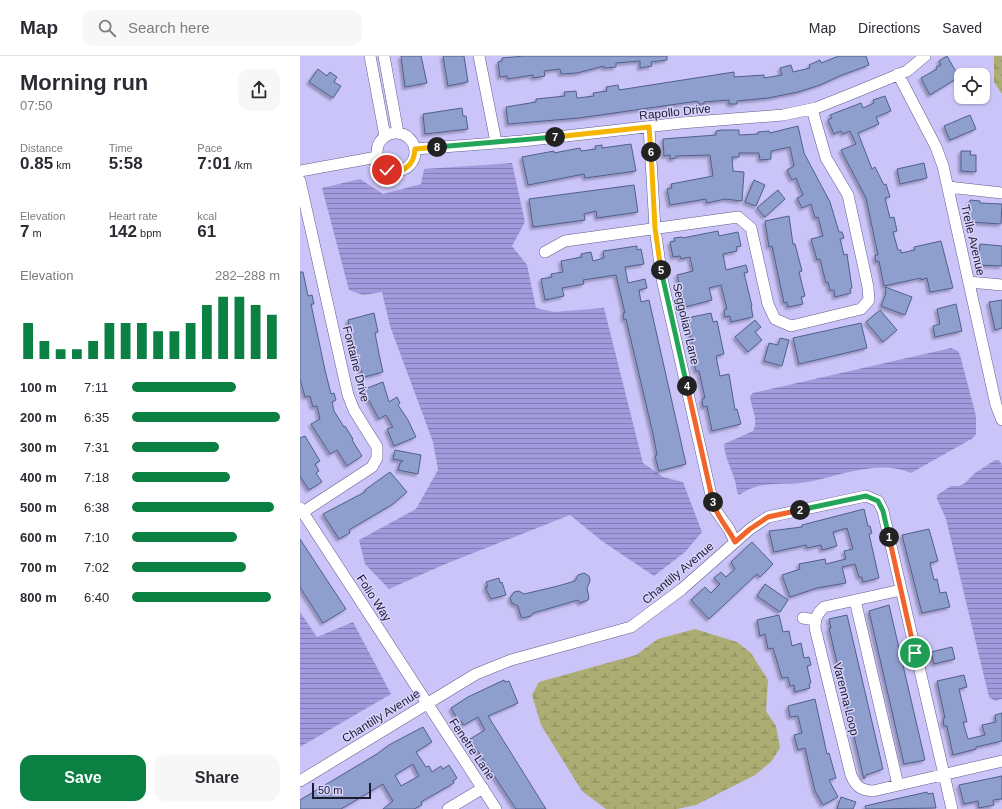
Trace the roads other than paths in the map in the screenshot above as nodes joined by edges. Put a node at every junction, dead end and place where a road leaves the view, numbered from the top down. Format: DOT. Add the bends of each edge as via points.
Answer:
graph roads {
  1 [pos="370,56"];
  2 [pos="384,56"];
  3 [pos="479,56"];
  4 [pos="925,56"];
  5 [pos="898,74"];
  6 [pos="812,109"];
  7 [pos="649,127"];
  8 [pos="398,133"];
  9 [pos="385,136"];
  10 [pos="496,142"];
  11 [pos="415,149"];
  12 [pos="377,157"];
  13 [pos="300,171"];
  14 [pos="300,181"];
  15 [pos="948,187"];
  16 [pos="1002,193"];
  17 [pos="655,228"];
  18 [pos="545,252"];
  19 [pos="969,282"];
  20 [pos="1002,285"];
  21 [pos="1002,420"];
  22 [pos="301,510"];
  23 [pos="735,542"];
  24 [pos="900,590"];
  25 [pos="855,600"];
  26 [pos="803,618"];
  27 [pos="815,620"];
  28 [pos="426,703"];
  29 [pos="1002,761"];
  30 [pos="944,775"];
  31 [pos="300,781"];
  32 [pos="898,785"];
  33 [pos="483,788"];
  34 [pos="448,809"];
  35 [pos="496,809"];
  36 [pos="952,809"];
  1 -- 9 [label="street"];
  2 -- 8 [label="street"];
  3 -- 10 [label="street"];
  4 -- 5 [label="street, Rapollo Drive"];
  5 -- 6 [label="street, Rapollo Drive"];
  5 -- 15 [label="street, Trelle Avenue" via="936,147"];
  6 -- 7 [label="street, Rapollo Drive" via="783,115"];
  6 -- 17 [label="street" via="826,158 848,195 868,286 869,300 861,309 791,326 775,319 768,304 751,228 738,218"];
  7 -- 10 [label="street, Rapollo Drive"];
  7 -- 17 [label="street, Seggolian Lane"];
  8 -- 9 [label="street"];
  8 -- 11 [label="street" via="406,135"];
  9 -- 12 [label="street" via="376,149"];
  10 -- 11 [label="street, Rapollo Drive"];
  11 -- 12 [label="street" via="415,158 410,165 400,171 387,170"];
  12 -- 13 [label="street"];
  14 -- 22 [label="street, Fontaine Drive" via="348,395 354,410 377,447 377,458 372,467"];
  15 -- 16 [label="street"];
  15 -- 19 [label="street, Trelle Avenue"];
  17 -- 18 [label="street" via="565,241"];
  17 -- 23 [label="street, Seggolian Lane" via="662,279 714,508"];
  19 -- 20 [label="street"];
  19 -- 21 [label="street, Trelle Avenue" via="996,405"];
  22 -- 28 [label="street, Folio Way"];
  23 -- 24 [label="street, Chantilly Avenue" via="768,517 866,496 878,501 883,511"];
  23 -- 28 [label="street, Chantilly Avenue" via="682,589 631,627 511,660 476,674"];
  24 -- 25 [label="street"];
  24 -- 30 [label="street, Chantilly Avenue"];
  25 -- 27 [label="street" via="824,607"];
  25 -- 32 [label="street"];
  26 -- 27 [label="street"];
  27 -- 32 [label="street, Varenna Loop" via="855,785 862,790 874,791"];
  28 -- 31 [label="street, Chantilly Avenue"];
  28 -- 33 [label="street, Fenetre Lane"];
  29 -- 30 [label="street, Varenna Loop"];
  30 -- 32 [label="street, Varenna Loop"];
  30 -- 36 [label="street, Chantilly Avenue"];
  33 -- 34 [label="street"];
  33 -- 35 [label="street, Fenetre Lane"];
}
